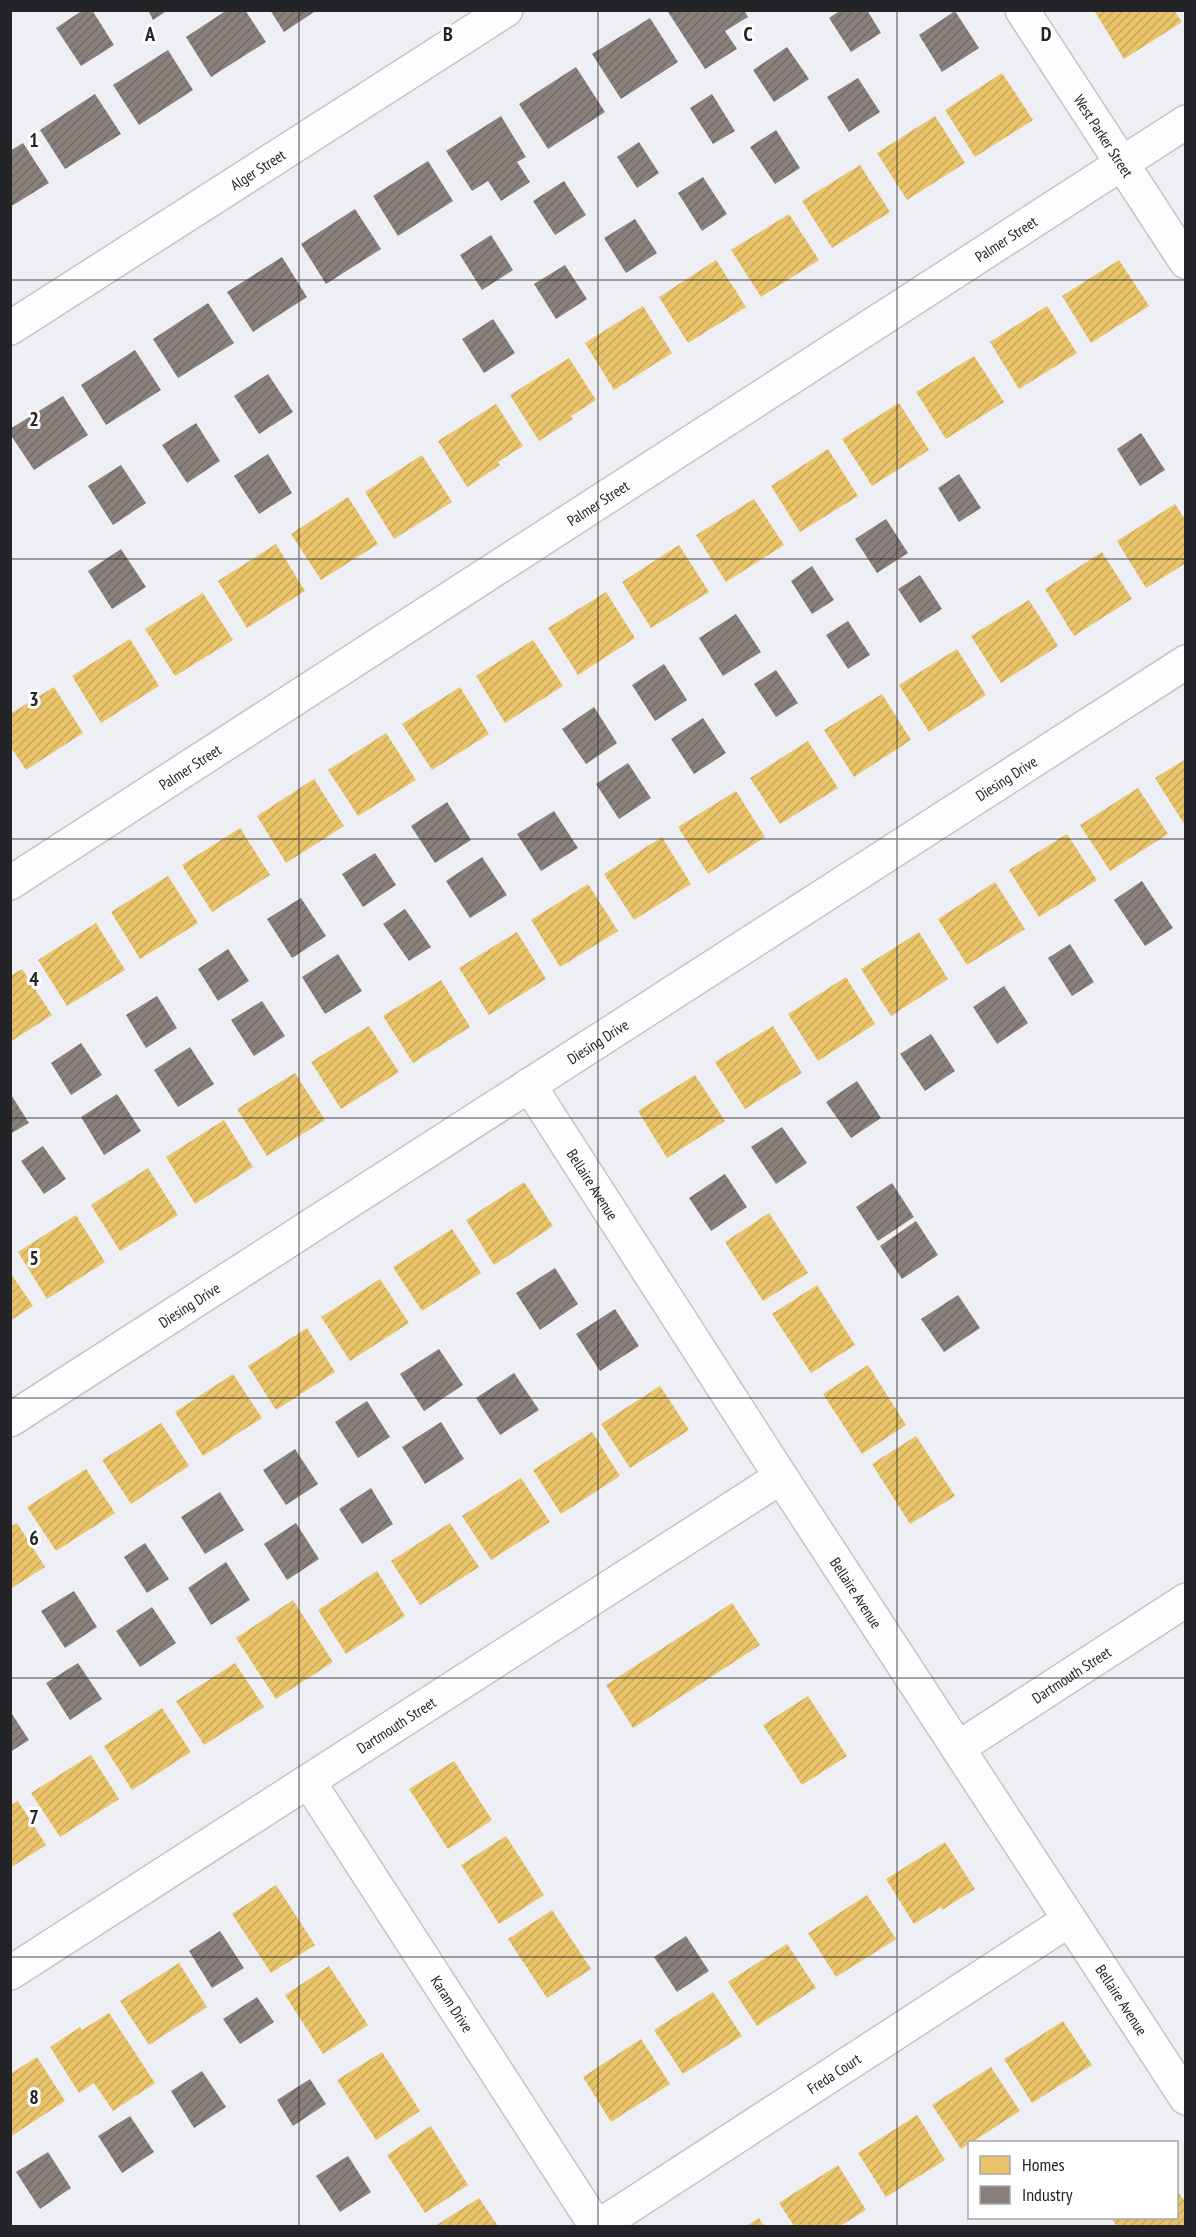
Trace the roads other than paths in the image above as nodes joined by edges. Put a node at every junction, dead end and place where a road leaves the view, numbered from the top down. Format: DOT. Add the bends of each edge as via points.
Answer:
graph roads {
  1 [pos="506,10"];
  2 [pos="1022,10"];
  3 [pos="1185,122"];
  4 [pos="1122,163"];
  5 [pos="1185,262"];
  6 [pos="10,328"];
  7 [pos="1185,662"];
  8 [pos="10,883"];
  9 [pos="529,1085"];
  10 [pos="10,1419"];
  11 [pos="781,1477"];
  12 [pos="1185,1600"];
  13 [pos="958,1748"];
  14 [pos="309,1782"];
  15 [pos="1069,1920"];
  16 [pos="10,1973"];
  17 [pos="1185,2098"];
  18 [pos="598,2226"];
  1 -- 6 [label="street, Alger Street"];
  2 -- 4 [label="street, West Parker Street"];
  3 -- 4 [label="street, Palmer Street"];
  4 -- 5 [label="street, West Parker Street"];
  4 -- 8 [label="street, Palmer Street"];
  7 -- 9 [label="street, Diesing Drive"];
  9 -- 10 [label="street, Diesing Drive"];
  9 -- 11 [label="street, Bellaire Avenue"];
  11 -- 13 [label="street, Bellaire Avenue"];
  11 -- 14 [label="street, Dartmouth Street"];
  12 -- 13 [label="street, Dartmouth Street"];
  13 -- 15 [label="street, Bellaire Avenue"];
  14 -- 16 [label="street, Dartmouth Street"];
  14 -- 18 [label="street, Karam Drive"];
  15 -- 17 [label="street, Bellaire Avenue"];
  15 -- 18 [label="street, Freda Court"];
}
